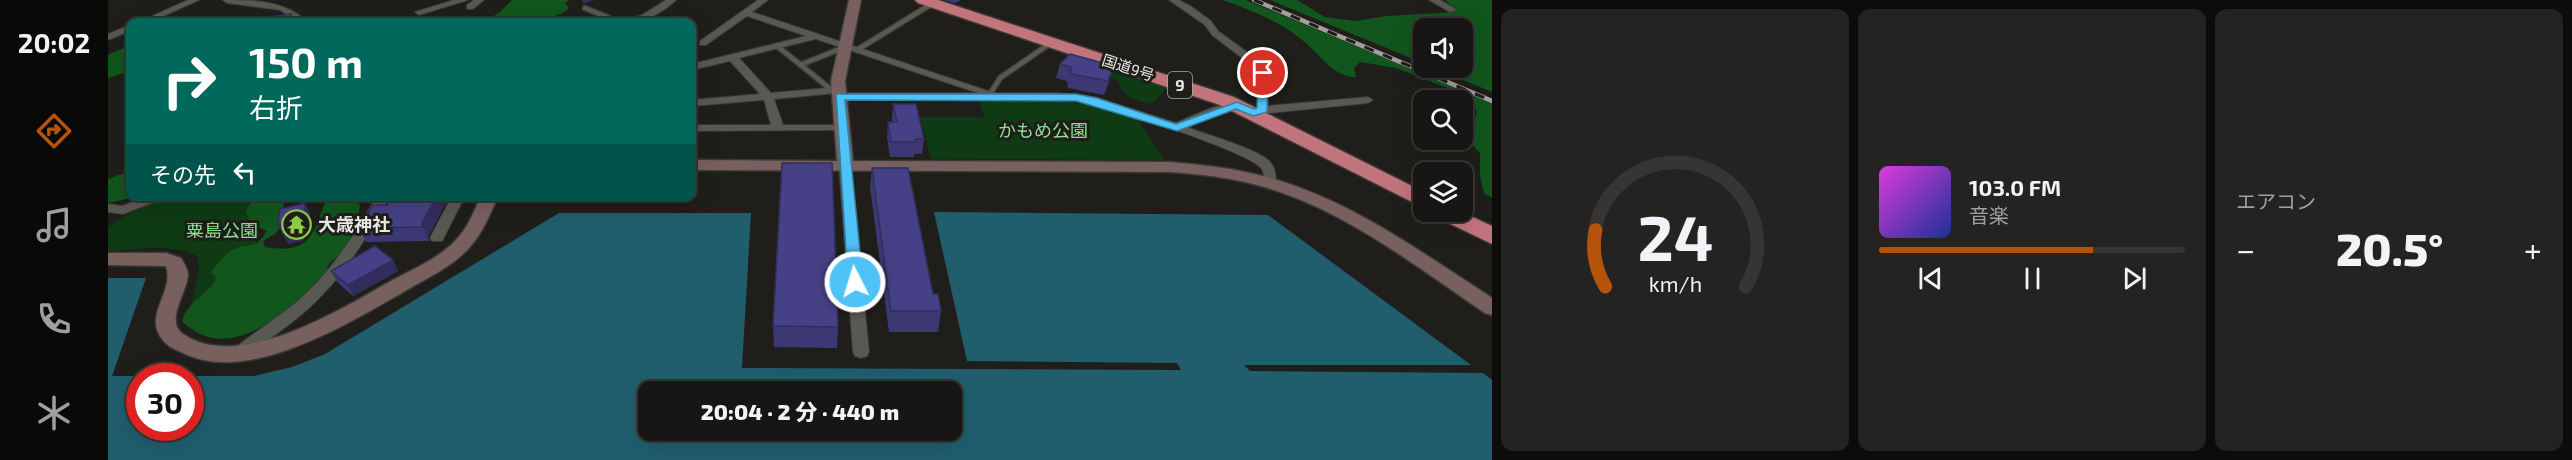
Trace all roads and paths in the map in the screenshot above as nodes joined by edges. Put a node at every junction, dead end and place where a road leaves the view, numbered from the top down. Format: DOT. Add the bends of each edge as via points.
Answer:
graph roads {
  1 [pos="195,0"];
  2 [pos="227,0"];
  3 [pos="480,0"];
  4 [pos="672,0"];
  5 [pos="764,0"];
  6 [pos="855,0"];
  7 [pos="1173,0"];
  8 [pos="1433,0"];
  9 [pos="928,2"];
  10 [pos="467,4"];
  11 [pos="585,8"];
  12 [pos="1453,10"];
  13 [pos="419,12"];
  14 [pos="746,13"];
  15 [pos="153,18"];
  16 [pos="297,18"];
  17 [pos="609,18"];
  18 [pos="641,18"];
  19 [pos="126,30"];
  20 [pos="817,36"];
  21 [pos="108,37"];
  22 [pos="1052,42"];
  23 [pos="777,46"];
  24 [pos="852,49"];
  25 [pos="729,58"];
  26 [pos="800,65"];
  27 [pos="696,66"];
  28 [pos="837,93"];
  29 [pos="993,95"];
  30 [pos="768,96"];
  31 [pos="1368,100"];
  32 [pos="696,103"];
  33 [pos="1251,110"];
  34 [pos="696,128"];
  35 [pos="778,128"];
  36 [pos="842,128"];
  37 [pos="1177,128"];
  38 [pos="696,165"];
  39 [pos="845,166"];
  40 [pos="1270,182"];
  41 [pos="1413,195"];
  42 [pos="149,201"];
  43 [pos="381,201"];
  44 [pos="456,201"];
  45 [pos="488,201"];
  46 [pos="108,208"];
  47 [pos="1464,222"];
  48 [pos="1492,236"];
  49 [pos="437,238"];
  50 [pos="108,259"];
  51 [pos="1492,308"];
  52 [pos="241,352"];
  53 [pos="861,352"];
  1 -- 15 [label="street"];
  2 -- 16 [label="street" via="283,8"];
  3 -- 10 [label="street"];
  4 -- 18 [label="street"];
  5 -- 14 [label="street"];
  6 -- 24 [label="street"];
  7 -- 33 [label="street" via="1258,65 1263,73"];
  8 -- 12 [label="street"];
  9 -- 22 [label="highway, 国道9号 / 9"];
  9 -- 24 [label="lane"];
  10 -- 13 [label="street"];
  11 -- 17 [label="lane"];
  14 -- 20 [label="street"];
  14 -- 25 [label="street" via="703,43"];
  19 -- 21 [label="street"];
  20 -- 23 [label="street"];
  20 -- 24 [label="street"];
  22 -- 29 [label="lane" via="1000,78"];
  22 -- 33 [label="highway, 国道9号 / 9"];
  23 -- 25 [label="street"];
  23 -- 26 [label="lane"];
  24 -- 26 [label="lane"];
  24 -- 28 [label="street"];
  24 -- 29 [label="street"];
  25 -- 27 [label="street"];
  25 -- 30 [label="street"];
  26 -- 28 [label="lane"];
  28 -- 29 [label="street"];
  28 -- 30 [label="street"];
  28 -- 36 [label="street"];
  29 -- 37 [label="street" via="1093,100"];
  30 -- 32 [label="street"];
  30 -- 35 [label="street"];
  31 -- 33 [label="street"];
  33 -- 37 [label="street" via="1202,117"];
  33 -- 41 [label="highway, 国道9号 / 9"];
  34 -- 35 [label="street"];
  35 -- 36 [label="street"];
  36 -- 39 [label="street"];
  37 -- 40 [label="street" via="1264,163 1270,172"];
  38 -- 39 [label="street"];
  39 -- 40 [label="street" via="1194,168"];
  39 -- 53 [label="street"];
  40 -- 51 [label="street" via="1334,207 1371,228"];
  42 -- 46 [label="street" via="123,210"];
  43 -- 52 [label="street" via="344,261 320,288"];
  44 -- 49 [label="street"];
  45 -- 52 [label="street" via="469,238 437,264 299,338"];
  47 -- 48 [label="highway"];
  50 -- 52 [label="street" via="174,262 178,276 166,313 172,338 201,351"];
}
